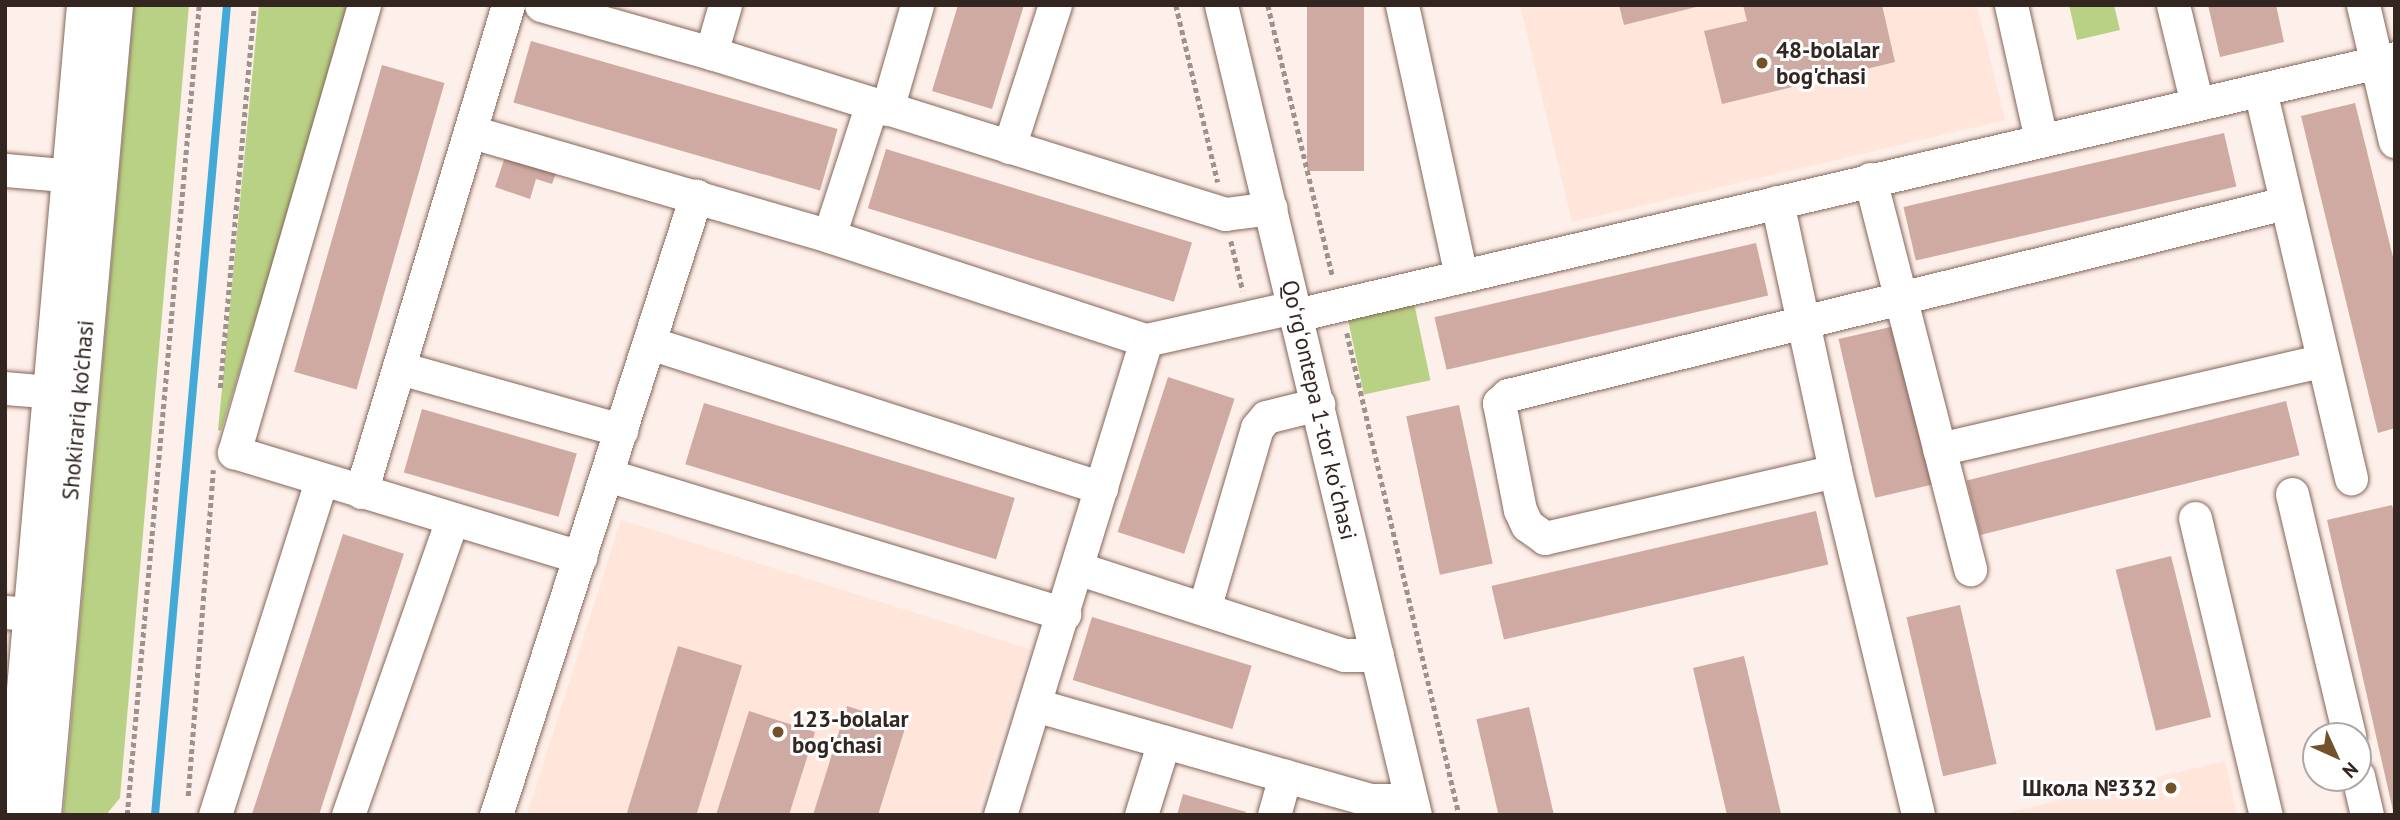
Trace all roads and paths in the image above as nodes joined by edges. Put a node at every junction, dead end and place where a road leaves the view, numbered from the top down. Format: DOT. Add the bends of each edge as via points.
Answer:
graph roads {
  1 [pos="86,5"];
  2 [pos="114,5"];
  3 [pos="199,5"];
  4 [pos="364,5"];
  5 [pos="508,5"];
  6 [pos="541,5"];
  7 [pos="725,5"];
  8 [pos="917,5"];
  9 [pos="1055,5"];
  10 [pos="1176,5"];
  11 [pos="1221,5"];
  12 [pos="1268,5"];
  13 [pos="1402,5"];
  14 [pos="2011,5"];
  15 [pos="2173,5"];
  16 [pos="2363,5"];
  17 [pos="591,12"];
  18 [pos="711,53"];
  19 [pos="2386,60"];
  20 [pos="2259,90"];
  21 [pos="2197,104"];
  22 [pos="879,106"];
  23 [pos="472,132"];
  24 [pos="2041,139"];
  25 [pos="2395,141"];
  26 [pos="1009,147"];
  27 [pos="5,170"];
  28 [pos="85,177"];
  29 [pos="1870,178"];
  30 [pos="696,196"];
  31 [pos="1777,202"];
  32 [pos="2285,203"];
  33 [pos="1271,208"];
  34 [pos="1225,214"];
  35 [pos="829,236"];
  36 [pos="1461,276"];
  37 [pos="1244,293"];
  38 [pos="1901,299"];
  39 [pos="1340,304"];
  40 [pos="1295,311"];
  41 [pos="1804,323"];
  42 [pos="1146,340"];
  43 [pos="650,343"];
  44 [pos="2323,360"];
  45 [pos="400,368"];
  46 [pos="5,388"];
  47 [pos="66,393"];
  48 [pos="1318,404"];
  49 [pos="621,430"];
  50 [pos="1940,449"];
  51 [pos="1835,471"];
  52 [pos="607,475"];
  53 [pos="2351,478"];
  54 [pos="321,481"];
  55 [pos="1101,488"];
  56 [pos="361,492"];
  57 [pos="2292,494"];
  58 [pos="2195,518"];
  59 [pos="452,520"];
  60 [pos="580,557"];
  61 [pos="1077,568"];
  62 [pos="1970,569"];
  63 [pos="1204,608"];
  64 [pos="33,614"];
  65 [pos="1064,614"];
  66 [pos="1377,655"];
  67 [pos="1035,705"];
  68 [pos="2346,722"];
  69 [pos="1164,741"];
  70 [pos="1285,776"];
  71 [pos="2362,792"];
  72 [pos="1413,807"];
  73 [pos="1918,813"];
  74 [pos="15,815"];
  75 [pos="42,815"];
  76 [pos="127,815"];
  77 [pos="215,815"];
  78 [pos="348,815"];
  79 [pos="496,815"];
  80 [pos="999,815"];
  81 [pos="1141,815"];
  82 [pos="1274,815"];
  83 [pos="1459,815"];
  84 [pos="2266,815"];
  85 [pos="2367,815"];
  1 -- 28 [label="main road, Shokirariq ko'chasi"];
  2 -- 28 [label="main road, Shokirariq ko'chasi"];
  3 -- 76 [label="path"];
  4 -- 54 [label="street" via="224,449"];
  5 -- 23 [label="street"];
  6 -- 17 [label="street"];
  7 -- 18 [label="street"];
  8 -- 22 [label="street"];
  9 -- 26 [label="street"];
  10 -- 34 [label="path"];
  11 -- 33 [label="street, Qoʻrgʻontepa 1-tor koʻchasi"];
  12 -- 39 [label="path"];
  13 -- 36 [label="street"];
  14 -- 24 [label="street"];
  15 -- 21 [label="street"];
  16 -- 19 [label="street"];
  17 -- 18 [label="street"];
  18 -- 22 [label="street"];
  19 -- 20 [label="street"];
  19 -- 25 [label="street"];
  20 -- 21 [label="street"];
  20 -- 32 [label="street"];
  21 -- 24 [label="street"];
  22 -- 26 [label="street"];
  22 -- 35 [label="street"];
  23 -- 30 [label="street"];
  23 -- 45 [label="street"];
  24 -- 29 [label="street"];
  26 -- 34 [label="street"];
  27 -- 28 [label="street"];
  28 -- 47 [label="main road, Shokirariq ko'chasi"];
  29 -- 31 [label="street"];
  29 -- 38 [label="street"];
  30 -- 35 [label="street"];
  30 -- 43 [label="street"];
  31 -- 36 [label="street"];
  31 -- 41 [label="street"];
  32 -- 38 [label="street"];
  32 -- 44 [label="street"];
  33 -- 34 [label="street"];
  33 -- 40 [label="street, Qoʻrgʻontepa 1-tor koʻchasi"];
  34 -- 37 [label="path"];
  35 -- 42 [label="street"];
  36 -- 39 [label="street"];
  38 -- 41 [label="street"];
  38 -- 50 [label="street"];
  39 -- 40 [label="street"];
  39 -- 83 [label="path"];
  40 -- 42 [label="street"];
  40 -- 48 [label="street, Qoʻrgʻontepa 1-tor koʻchasi"];
  41 -- 51 [label="street"];
  41 -- 51 [label="street" via="1507,395 1499,402 1498,414 1520,510 1527,525 1545,538"];
  42 -- 55 [label="street"];
  43 -- 49 [label="street"];
  43 -- 55 [label="street"];
  44 -- 50 [label="street"];
  44 -- 53 [label="street"];
  45 -- 49 [label="street"];
  45 -- 56 [label="street"];
  46 -- 47 [label="street"];
  47 -- 64 [label="main road, Shokirariq ko'chasi"];
  48 -- 63 [label="street" via="1266,418 1257,428"];
  48 -- 66 [label="street, Qoʻrgʻontepa 1-tor koʻchasi"];
  49 -- 52 [label="street"];
  50 -- 62 [label="street"];
  51 -- 73 [label="street"];
  52 -- 60 [label="street"];
  52 -- 65 [label="street"];
  54 -- 56 [label="street"];
  54 -- 77 [label="street"];
  55 -- 61 [label="street"];
  56 -- 59 [label="street"];
  57 -- 68 [label="street"];
  58 -- 84 [label="street"];
  59 -- 60 [label="street"];
  59 -- 78 [label="street"];
  60 -- 79 [label="street"];
  61 -- 63 [label="street"];
  61 -- 65 [label="street"];
  63 -- 66 [label="street" via="1344,655"];
  64 -- 74 [label="main road, Shokirariq ko'chasi"];
  64 -- 75 [label="main road, Shokirariq ko'chasi"];
  65 -- 67 [label="street"];
  66 -- 72 [label="street, Qoʻrgʻontepa 1-tor koʻchasi"];
  67 -- 69 [label="street"];
  67 -- 80 [label="street"];
  69 -- 70 [label="street"];
  69 -- 81 [label="street"];
  70 -- 72 [label="street"];
  70 -- 82 [label="street"];
  71 -- 85 [label="street"];
}
